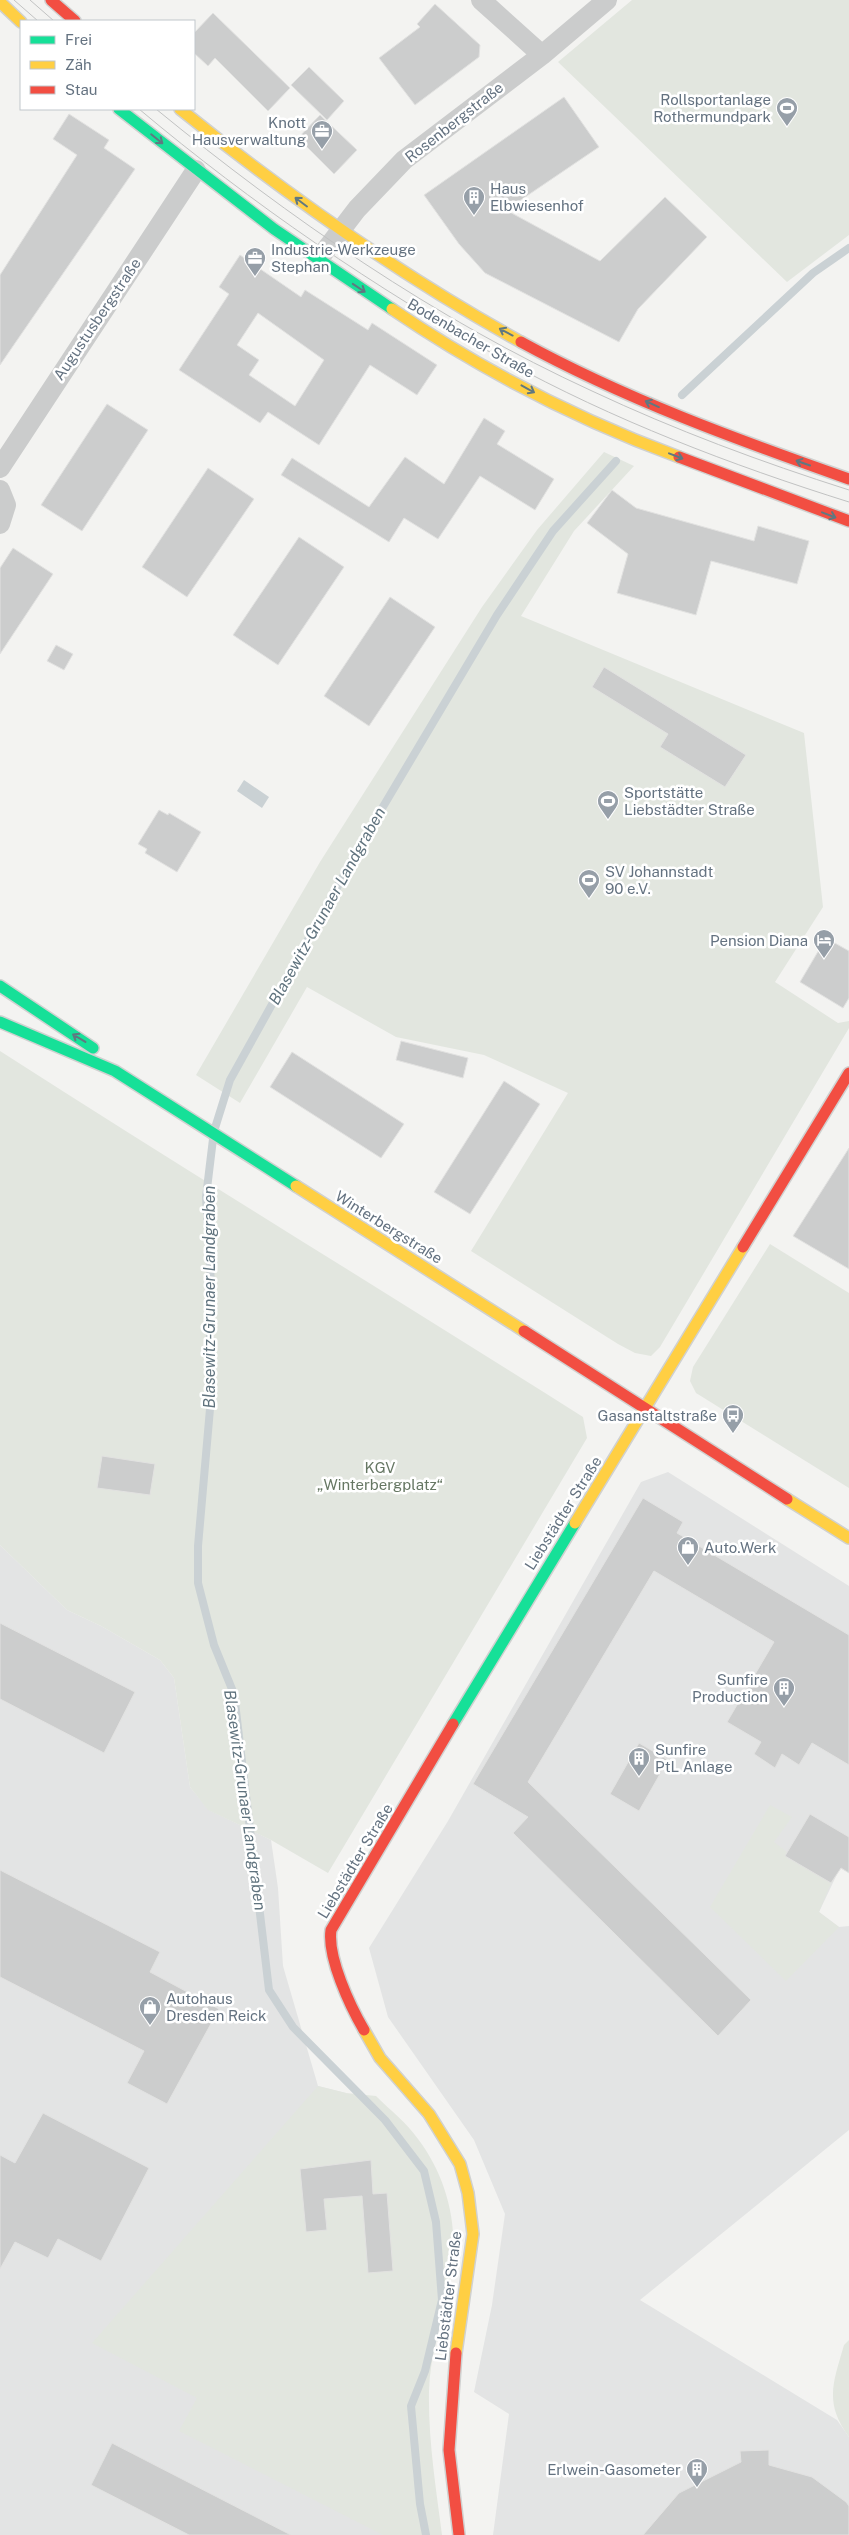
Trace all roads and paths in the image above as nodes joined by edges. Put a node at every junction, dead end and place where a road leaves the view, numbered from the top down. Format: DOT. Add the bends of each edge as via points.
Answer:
graph roads {
  1 [pos="51,0"];
  2 [pos="481,0"];
  3 [pos="607,0"];
  4 [pos="0,2"];
  5 [pos="74,20"];
  6 [pos="20,21"];
  7 [pos="542,55"];
  8 [pos="120,110"];
  9 [pos="181,110"];
  10 [pos="196,170"];
  11 [pos="340,231"];
  12 [pos="318,260"];
  13 [pos="0,468"];
  14 [pos="849,479"];
  15 [pos="0,490"];
  16 [pos="849,521"];
  17 [pos="0,524"];
  18 [pos="0,986"];
  19 [pos="0,1022"];
  20 [pos="115,1071"];
  21 [pos="849,1073"];
  22 [pos="646,1408"];
  23 [pos="849,1538"];
  24 [pos="459,2535"];
  1 -- 5 [label="street"];
  2 -- 7 [label="street"];
  3 -- 7 [label="street, Rosenbergstraße"];
  4 -- 6 [label="street"];
  7 -- 11 [label="street, Rosenbergstraße" via="404,160"];
  8 -- 10 [label="street, Bodenbacher Straße, one-way"];
  11 -- 9 [label="street, Bodenbacher Straße, one-way"];
  10 -- 12 [label="street, Bodenbacher Straße"];
  10 -- 13 [label="street, Augustusbergstraße"];
  11 -- 12 [label="street, Rosenbergstraße"];
  14 -- 11 [label="street, Bodenbacher Straße, one-way" via="730,437 579,372 454,304"];
  12 -- 16 [label="street, Bodenbacher Straße, one-way" via="427,333 554,403 660,450"];
  15 -- 17 [label="street" via="6,505"];
  20 -- 18 [label="street, Winterbergstraße, one-way" via="87,1042"];
  19 -- 20 [label="street, Winterbergstraße"];
  20 -- 22 [label="street, Winterbergstraße"];
  21 -- 22 [label="street, Liebstädter Straße"];
  22 -- 23 [label="street, Winterbergstraße"];
  22 -- 24 [label="street, Liebstädter Straße" via="532,1592 331,1930 329,1944 354,2013 380,2058 429,2114 460,2164 468,2193 473,2234 453,2378 449,2450"];
}
